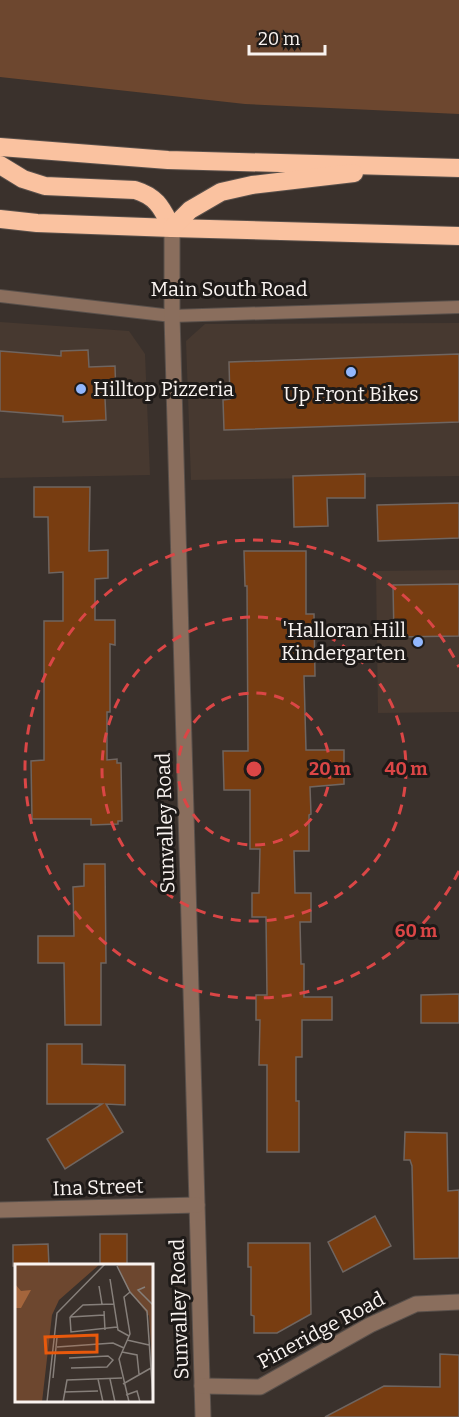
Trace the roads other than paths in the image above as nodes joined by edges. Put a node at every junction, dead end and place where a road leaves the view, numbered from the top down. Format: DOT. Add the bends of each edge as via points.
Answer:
graph roads {
  1 [pos="0,147"];
  2 [pos="0,165"];
  3 [pos="396,166"];
  4 [pos="459,168"];
  5 [pos="0,219"];
  6 [pos="172,228"];
  7 [pos="459,236"];
  8 [pos="0,296"];
  9 [pos="459,307"];
  10 [pos="172,316"];
  11 [pos="197,1205"];
  12 [pos="0,1210"];
  13 [pos="459,1302"];
  14 [pos="202,1386"];
  15 [pos="202,1417"];
  1 -- 3 [label="highway" via="168,160"];
  2 -- 6 [label="highway" via="45,186 146,193 158,202"];
  3 -- 4 [label="highway"];
  3 -- 6 [label="highway" via="221,192 190,210"];
  5 -- 6 [label="highway" via="37,224"];
  6 -- 7 [label="highway"];
  6 -- 10 [label="street, Sunvalley Road"];
  8 -- 10 [label="lane, Main South Road"];
  9 -- 10 [label="lane, Main South Road"];
  10 -- 11 [label="street, Sunvalley Road"];
  11 -- 12 [label="street, Ina Street"];
  11 -- 14 [label="street, Sunvalley Road"];
  13 -- 14 [label="street, Pineridge Road" via="416,1304 370,1325 260,1387"];
  14 -- 15 [label="street, Sunvalley Road"];
}
